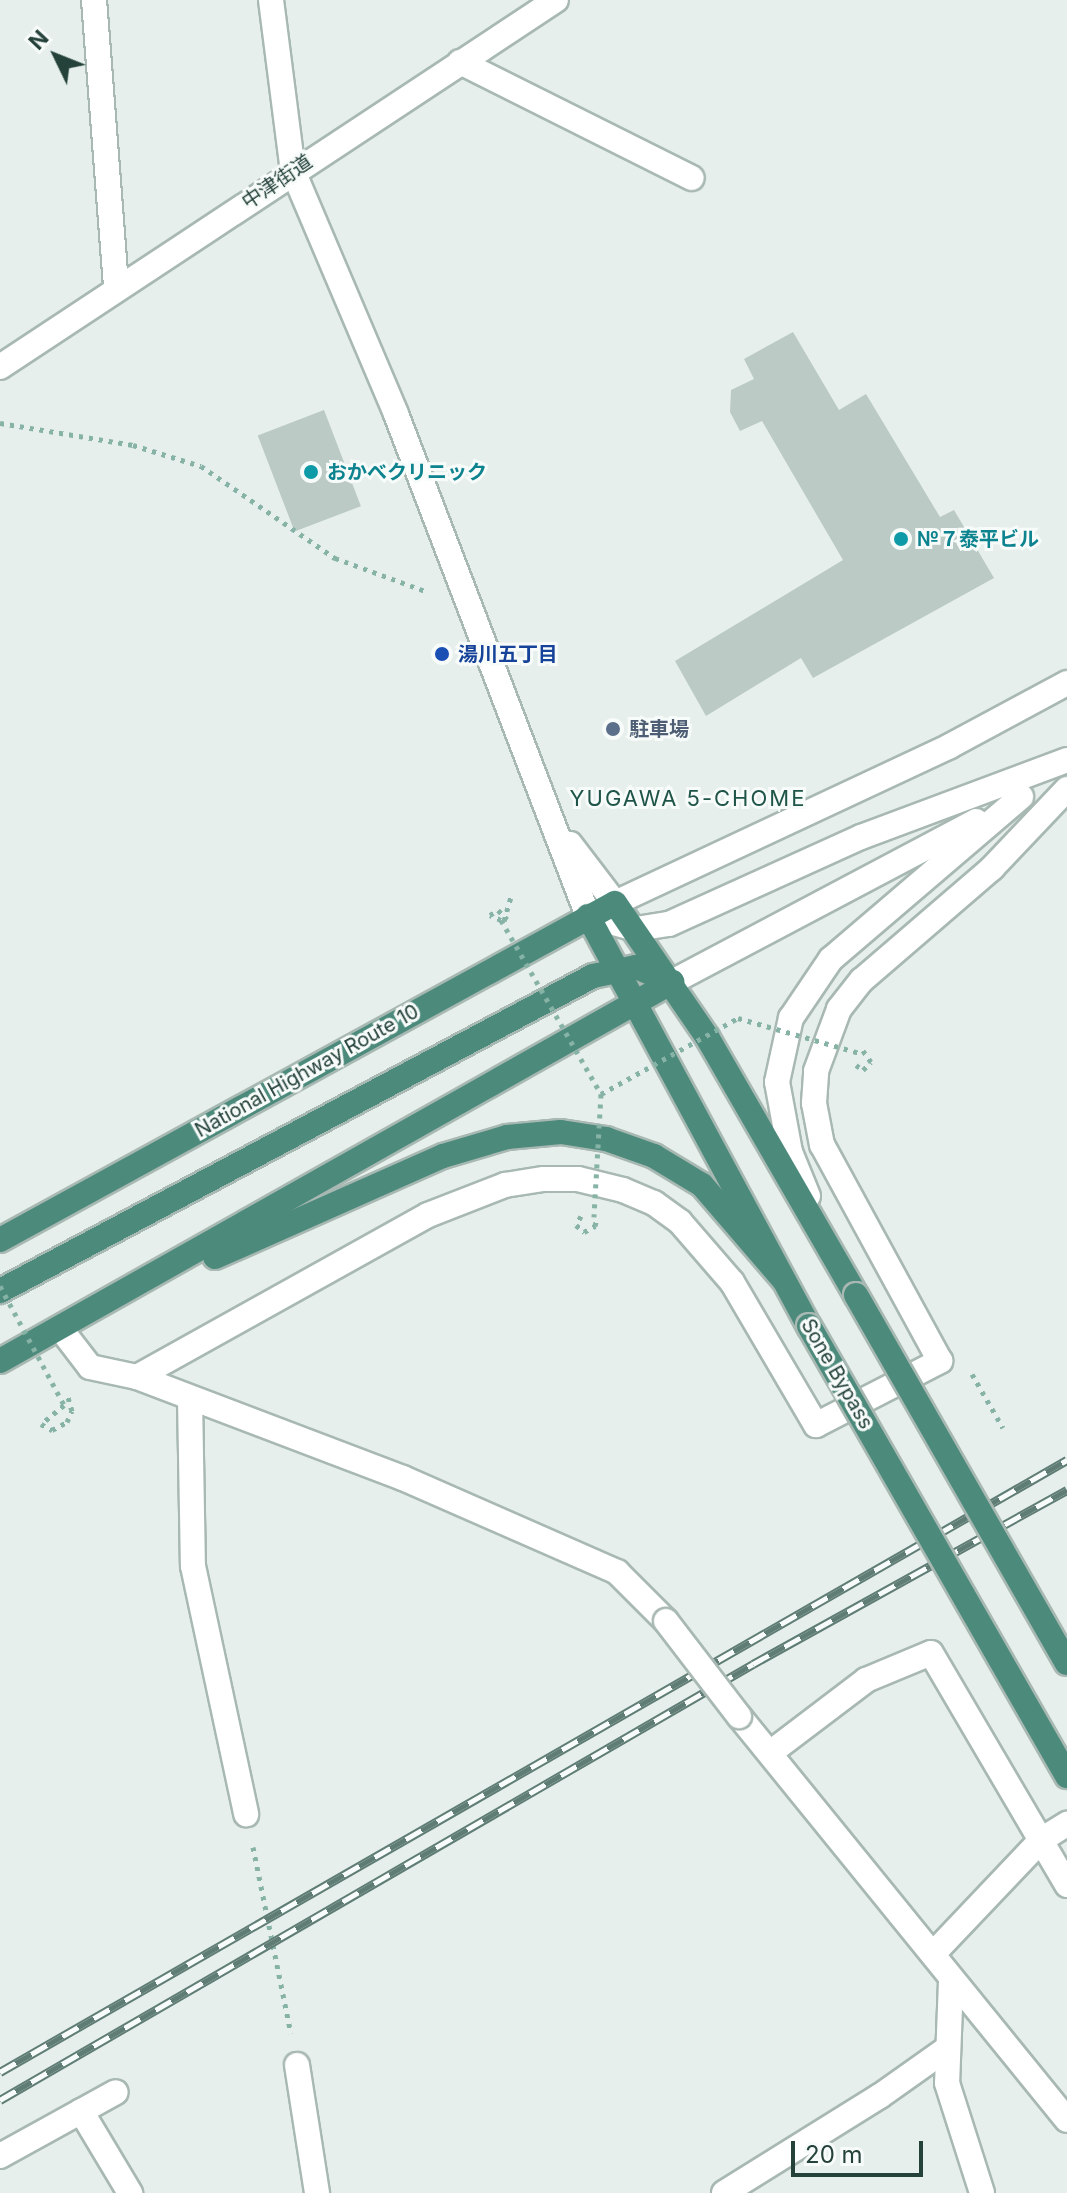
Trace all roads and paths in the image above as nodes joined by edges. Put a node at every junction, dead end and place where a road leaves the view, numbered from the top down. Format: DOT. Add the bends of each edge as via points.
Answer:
graph roads {
  1 [pos="94,0"];
  2 [pos="271,0"];
  3 [pos="556,0"];
  4 [pos="460,62"];
  5 [pos="293,171"];
  6 [pos="692,178"];
  7 [pos="116,289"];
  8 [pos="0,367"];
  9 [pos="0,423"];
  10 [pos="472,609"];
  11 [pos="1067,683"];
  12 [pos="1067,760"];
  13 [pos="1067,773"];
  14 [pos="1067,789"];
  15 [pos="1021,797"];
  16 [pos="556,826"];
  17 [pos="511,896"];
  18 [pos="615,903"];
  19 [pos="588,916"];
  20 [pos="636,929"];
  21 [pos="614,968"];
  22 [pos="672,982"];
  23 [pos="634,1001"];
  24 [pos="859,1050"];
  25 [pos="601,1094"];
  26 [pos="595,1214"];
  27 [pos="0,1240"];
  28 [pos="827,1243"];
  29 [pos="782,1278"];
  30 [pos="0,1288"];
  31 [pos="102,1306"];
  32 [pos="60,1328"];
  33 [pos="0,1361"];
  34 [pos="968,1368"];
  35 [pos="137,1377"];
  36 [pos="68,1397"];
  37 [pos="190,1398"];
  38 [pos="1003,1428"];
  39 [pos="1067,1663"];
  40 [pos="770,1753"];
  41 [pos="1067,1776"];
  42 [pos="246,1814"];
  43 [pos="1067,1824"];
  44 [pos="1041,1840"];
  45 [pos="1067,1885"];
  46 [pos="933,1954"];
  47 [pos="951,1981"];
  48 [pos="945,2050"];
  49 [pos="297,2065"];
  50 [pos="116,2092"];
  51 [pos="81,2111"];
  52 [pos="1067,2120"];
  53 [pos="0,2156"];
  54 [pos="130,2193"];
  55 [pos="317,2193"];
  56 [pos="724,2193"];
  57 [pos="982,2193"];
  1 -- 7 [label="street"];
  2 -- 5 [label="street"];
  3 -- 4 [label="street, 中津街道"];
  4 -- 5 [label="street, 中津街道"];
  4 -- 6 [label="street"];
  5 -- 7 [label="street, 中津街道"];
  5 -- 10 [label="street"];
  7 -- 8 [label="street, 中津街道"];
  9 -- 10 [label="path" via="133,445 201,466 335,558"];
  10 -- 16 [label="street"];
  11 -- 18 [label="street" via="950,746"];
  12 -- 20 [label="street" via="861,837 669,924"];
  13 -- 15 [label="street"];
  14 -- 35 [label="street" via="992,868 862,980 839,1009 816,1071 814,1103 822,1145 940,1361 816,1425 732,1282 680,1222 623,1190 578,1179 544,1179 505,1185 428,1215"];
  15 -- 22 [label="street"];
  15 -- 28 [label="street" via="831,959 791,1018 780,1053 782,1118"];
  16 -- 18 [label="street"];
  16 -- 19 [label="street"];
  17 -- 25 [label="path, bridge" via="507,919 498,910 490,915 501,920"];
  18 -- 19 [label="highway, National Highway Route 10"];
  18 -- 20 [label="highway"];
  19 -- 20 [label="street"];
  19 -- 21 [label="highway, Sone Bypass"];
  19 -- 27 [label="highway, National Highway Route 10"];
  20 -- 22 [label="highway"];
  21 -- 22 [label="highway" via="636,967"];
  21 -- 23 [label="highway, Sone Bypass"];
  21 -- 30 [label="highway" via="560,991"];
  22 -- 23 [label="highway"];
  22 -- 28 [label="highway"];
  23 -- 29 [label="highway, Sone Bypass" via="736,1182"];
  23 -- 31 [label="highway"];
  24 -- 25 [label="path, bridge" via="738,1018"];
  25 -- 26 [label="path, bridge"];
  26 -- 26 [label="path" via="595,1226 578,1229 576,1219"];
  28 -- 39 [label="highway, bridge"];
  29 -- 31 [label="highway" via="702,1185 654,1156 606,1139 561,1132 507,1137 443,1156"];
  29 -- 41 [label="highway, Sone Bypass, bridge"];
  30 -- 36 [label="path, bridge" via="64,1405 41,1424 52,1430 67,1422 72,1411"];
  31 -- 32 [label="highway"];
  32 -- 33 [label="highway"];
  32 -- 35 [label="street" via="90,1367"];
  34 -- 38 [label="path"];
  35 -- 37 [label="street"];
  37 -- 40 [label="street, bridge" via="403,1478 617,1572 666,1621"];
  37 -- 42 [label="street" via="193,1566"];
  40 -- 44 [label="street" via="866,1680 931,1653"];
  40 -- 46 [label="street"];
  42 -- 49 [label="path" via="276,1940"];
  43 -- 44 [label="street"];
  44 -- 45 [label="street"];
  44 -- 46 [label="street"];
  46 -- 47 [label="street"];
  47 -- 48 [label="street"];
  47 -- 52 [label="street"];
  48 -- 56 [label="street"];
  48 -- 57 [label="street" via="947,2083"];
  49 -- 55 [label="street"];
  50 -- 51 [label="street"];
  51 -- 53 [label="street"];
  51 -- 54 [label="street"];
}
